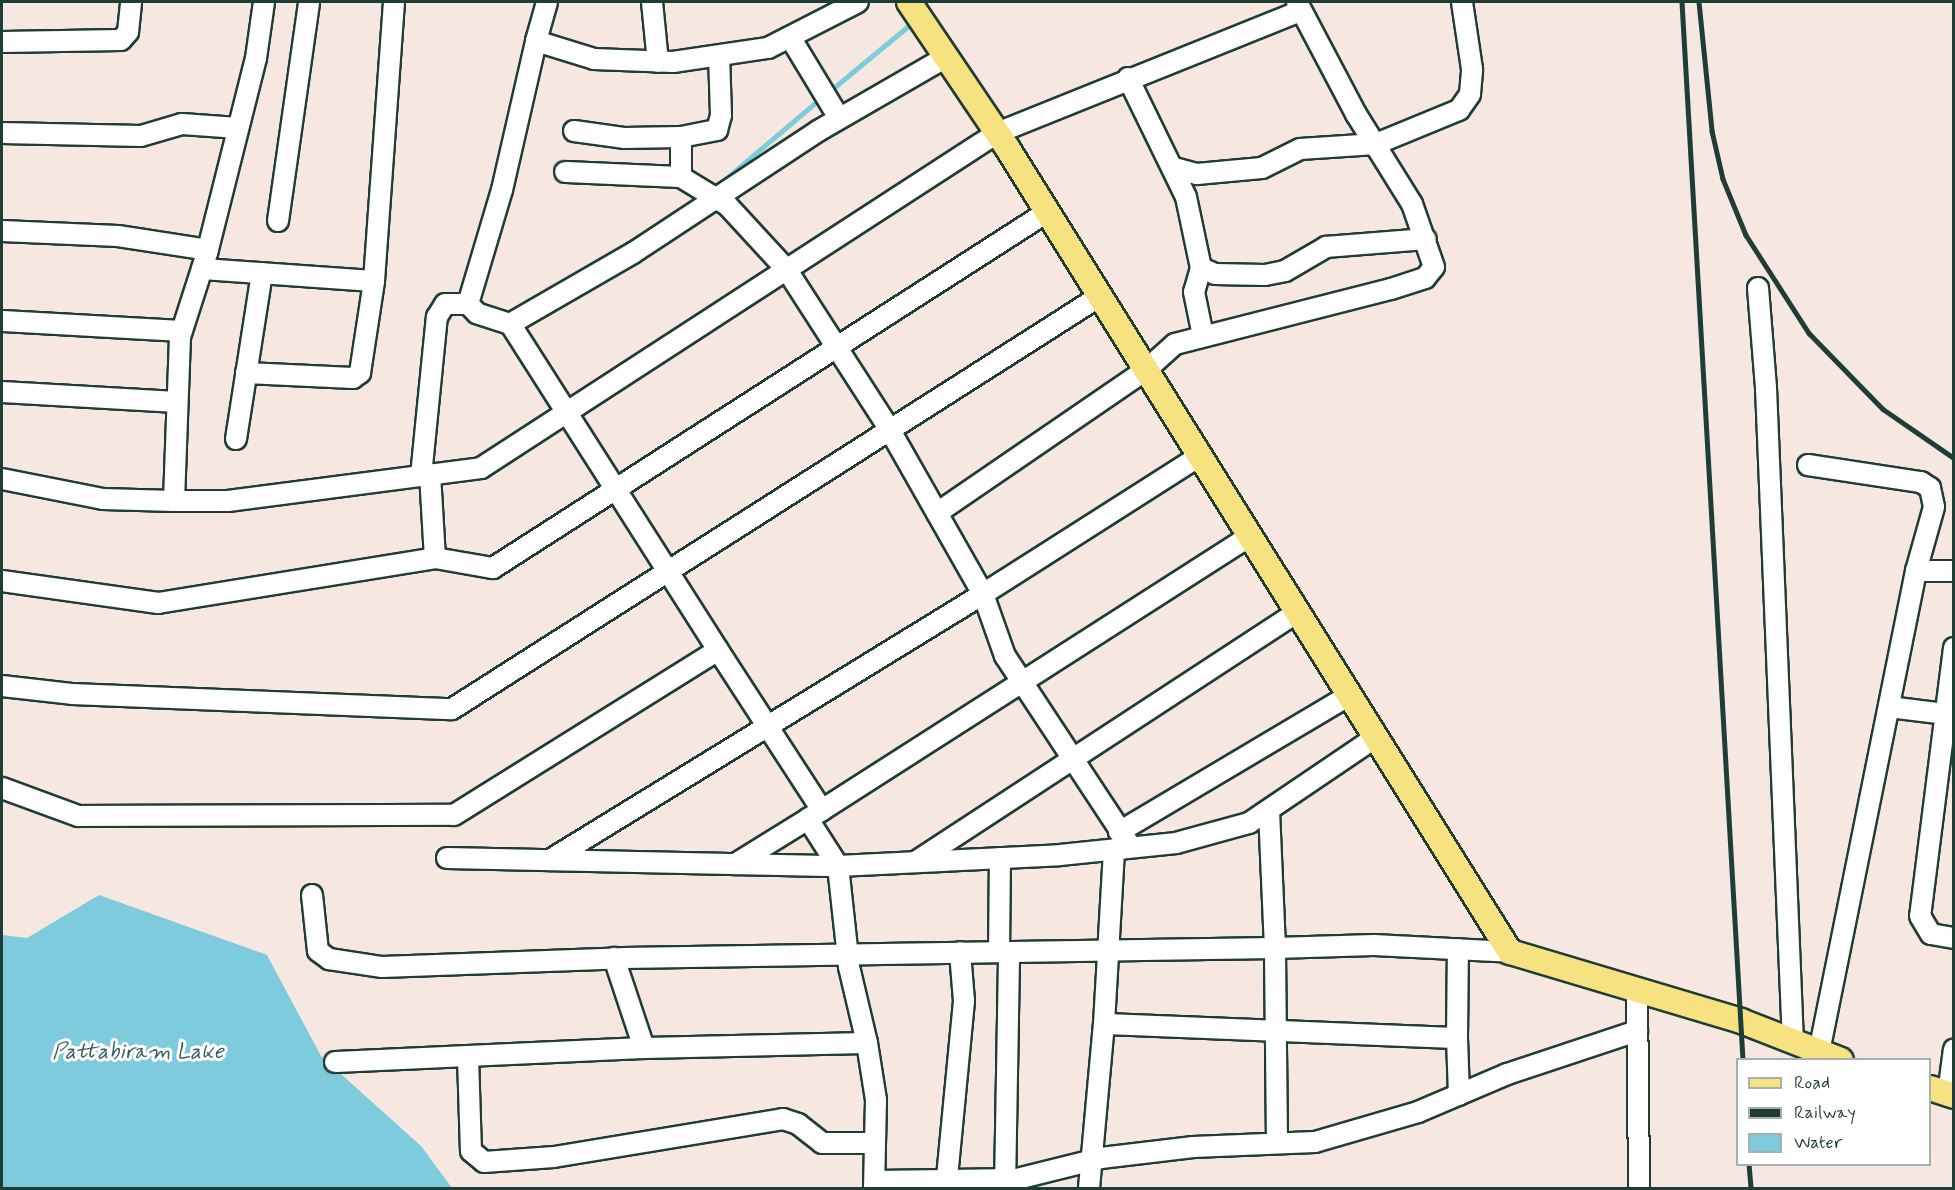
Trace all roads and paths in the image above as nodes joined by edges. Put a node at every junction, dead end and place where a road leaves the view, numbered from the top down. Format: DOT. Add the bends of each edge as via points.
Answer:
graph roads {
  1 [pos="131,2"];
  2 [pos="264,2"];
  3 [pos="309,2"];
  4 [pos="394,2"];
  5 [pos="548,2"];
  6 [pos="652,2"];
  7 [pos="858,2"];
  8 [pos="909,2"];
  9 [pos="1462,2"];
  10 [pos="1298,6"];
  11 [pos="790,37"];
  12 [pos="536,41"];
  13 [pos="2,42"];
  14 [pos="719,56"];
  15 [pos="946,57"];
  16 [pos="658,62"];
  17 [pos="1128,78"];
  18 [pos="831,104"];
  19 [pos="238,128"];
  20 [pos="574,131"];
  21 [pos="2,133"];
  22 [pos="997,133"];
  23 [pos="681,137"];
  24 [pos="1376,144"];
  25 [pos="1174,168"];
  26 [pos="565,172"];
  27 [pos="681,177"];
  28 [pos="718,197"];
  29 [pos="1047,212"];
  30 [pos="278,221"];
  31 [pos="2,231"];
  32 [pos="1426,239"];
  33 [pos="208,250"];
  34 [pos="1201,268"];
  35 [pos="202,269"];
  36 [pos="787,270"];
  37 [pos="262,273"];
  38 [pos="374,281"];
  39 [pos="1758,288"];
  40 [pos="1100,296"];
  41 [pos="468,304"];
  42 [pos="3,321"];
  43 [pos="510,324"];
  44 [pos="182,331"];
  45 [pos="1203,336"];
  46 [pos="836,347"];
  47 [pos="1146,370"];
  48 [pos="246,373"];
  49 [pos="2,392"];
  50 [pos="177,402"];
  51 [pos="565,414"];
  52 [pos="891,430"];
  53 [pos="236,439"];
  54 [pos="1200,456"];
  55 [pos="1808,465"];
  56 [pos="425,475"];
  57 [pos="2,479"];
  58 [pos="613,489"];
  59 [pos="174,501"];
  60 [pos="937,513"];
  61 [pos="1250,536"];
  62 [pos="435,558"];
  63 [pos="1916,571"];
  64 [pos="1953,571"];
  65 [pos="666,573"];
  66 [pos="2,581"];
  67 [pos="983,594"];
  68 [pos="1298,612"];
  69 [pos="1953,648"];
  70 [pos="718,650"];
  71 [pos="1022,681"];
  72 [pos="2,686"];
  73 [pos="1350,695"];
  74 [pos="1889,707"];
  75 [pos="1947,724"];
  76 [pos="767,729"];
  77 [pos="1376,737"];
  78 [pos="1074,758"];
  79 [pos="2,788"];
  80 [pos="1269,810"];
  81 [pos="815,815"];
  82 [pos="1121,843"];
  83 [pos="447,858"];
  84 [pos="1000,858"];
  85 [pos="549,861"];
  86 [pos="917,861"];
  87 [pos="735,864"];
  88 [pos="838,866"];
  89 [pos="312,895"];
  90 [pos="1953,938"];
  91 [pos="1275,948"];
  92 [pos="1458,949"];
  93 [pos="1109,950"];
  94 [pos="960,952"];
  95 [pos="1004,952"];
  96 [pos="1510,952"];
  97 [pos="848,954"];
  98 [pos="614,958"];
  99 [pos="1637,993"];
  100 [pos="1104,1024"];
  101 [pos="1637,1031"];
  102 [pos="1273,1033"];
  103 [pos="1457,1038"];
  104 [pos="1793,1042"];
  105 [pos="867,1043"];
  106 [pos="644,1048"];
  107 [pos="1953,1049"];
  108 [pos="1830,1056"];
  109 [pos="468,1057"];
  110 [pos="335,1062"];
  111 [pos="1944,1093"];
  112 [pos="1459,1095"];
  113 [pos="873,1143"];
  114 [pos="1277,1143"];
  115 [pos="1091,1160"];
  116 [pos="874,1184"];
  117 [pos="946,1184"];
  118 [pos="1005,1184"];
  119 [pos="1089,1188"];
  120 [pos="1639,1188"];
  1 -- 13 [label="street" via="128,32 121,40"];
  2 -- 19 [label="street"];
  3 -- 30 [label="street"];
  4 -- 38 [label="street"];
  5 -- 12 [label="street"];
  6 -- 16 [label="street"];
  7 -- 11 [label="street"];
  8 -- 15 [label="main road"];
  9 -- 24 [label="street" via="1472,69 1470,94 1459,110"];
  10 -- 17 [label="street"];
  10 -- 24 [label="street"];
  11 -- 14 [label="street" via="768,48"];
  11 -- 18 [label="street"];
  12 -- 16 [label="street" via="594,59"];
  12 -- 41 [label="street" via="502,190"];
  14 -- 16 [label="street"];
  14 -- 23 [label="street" via="720,125 709,133"];
  15 -- 18 [label="street"];
  15 -- 22 [label="main road"];
  17 -- 22 [label="street"];
  17 -- 25 [label="street"];
  18 -- 28 [label="street"];
  19 -- 21 [label="street" via="182,124 123,137"];
  19 -- 33 [label="street"];
  20 -- 23 [label="street" via="624,138"];
  22 -- 29 [label="main road"];
  22 -- 36 [label="street"];
  23 -- 27 [label="street"];
  24 -- 25 [label="street" via="1300,148 1262,168 1242,171 1197,174"];
  24 -- 32 [label="street" via="1412,204"];
  25 -- 34 [label="street" via="1186,197"];
  26 -- 27 [label="street"];
  27 -- 28 [label="street"];
  28 -- 36 [label="street"];
  28 -- 43 [label="street"];
  29 -- 40 [label="main road"];
  29 -- 46 [label="street"];
  31 -- 33 [label="street" via="117,236"];
  32 -- 34 [label="street" via="1326,247 1285,271 1265,276 1215,274"];
  32 -- 45 [label="street" via="1434,267 1425,278"];
  33 -- 35 [label="street"];
  34 -- 45 [label="street" via="1194,292"];
  35 -- 37 [label="street"];
  35 -- 44 [label="street"];
  36 -- 46 [label="street"];
  36 -- 51 [label="street"];
  37 -- 38 [label="street"];
  37 -- 48 [label="street"];
  38 -- 48 [label="street" via="359,376"];
  39 -- 104 [label="street" via="1766,388"];
  40 -- 47 [label="main road"];
  40 -- 52 [label="street"];
  41 -- 43 [label="street" via="477,313"];
  41 -- 56 [label="street" via="445,304 437,317"];
  42 -- 44 [label="street"];
  43 -- 51 [label="street"];
  44 -- 50 [label="street"];
  45 -- 47 [label="street" via="1175,344"];
  46 -- 52 [label="street"];
  46 -- 58 [label="street"];
  47 -- 54 [label="main road"];
  47 -- 60 [label="street"];
  48 -- 53 [label="street"];
  49 -- 50 [label="street"];
  50 -- 59 [label="street"];
  51 -- 56 [label="street" via="481,468"];
  51 -- 58 [label="street"];
  52 -- 60 [label="street"];
  52 -- 65 [label="street"];
  54 -- 61 [label="main road"];
  54 -- 67 [label="street"];
  55 -- 63 [label="street" via="1910,479 1930,488 1934,507"];
  56 -- 59 [label="street" via="228,501"];
  56 -- 62 [label="street"];
  57 -- 59 [label="street" via="103,499"];
  58 -- 62 [label="street" via="493,568"];
  58 -- 65 [label="street"];
  60 -- 67 [label="street"];
  61 -- 68 [label="main road"];
  61 -- 71 [label="street"];
  62 -- 66 [label="street" via="158,603"];
  63 -- 64 [label="street"];
  63 -- 74 [label="street"];
  65 -- 70 [label="street"];
  65 -- 72 [label="street" via="452,709 72,694"];
  67 -- 71 [label="street" via="1005,656"];
  67 -- 76 [label="street"];
  68 -- 73 [label="main road"];
  68 -- 78 [label="street"];
  69 -- 75 [label="street"];
  70 -- 76 [label="street"];
  70 -- 79 [label="street" via="454,815 78,816"];
  71 -- 78 [label="street"];
  71 -- 81 [label="street"];
  73 -- 77 [label="main road"];
  73 -- 82 [label="street"];
  74 -- 75 [label="street"];
  74 -- 108 [label="street"];
  75 -- 90 [label="street" via="1920,916 1930,934"];
  76 -- 81 [label="street"];
  76 -- 85 [label="street"];
  77 -- 80 [label="street"];
  77 -- 96 [label="main road"];
  78 -- 82 [label="street"];
  78 -- 86 [label="street"];
  80 -- 82 [label="street" via="1249,823 1176,843"];
  80 -- 91 [label="street"];
  81 -- 87 [label="street"];
  81 -- 88 [label="street"];
  82 -- 84 [label="street"];
  82 -- 93 [label="street"];
  83 -- 85 [label="street"];
  84 -- 86 [label="street"];
  84 -- 95 [label="street"];
  85 -- 87 [label="street"];
  86 -- 88 [label="street"];
  87 -- 88 [label="street"];
  88 -- 97 [label="street"];
  89 -- 98 [label="street" via="318,951 329,959 350,964 382,967"];
  91 -- 92 [label="street" via="1374,945"];
  91 -- 93 [label="street"];
  91 -- 102 [label="street"];
  92 -- 96 [label="street"];
  92 -- 103 [label="street"];
  93 -- 95 [label="street"];
  93 -- 100 [label="street"];
  94 -- 95 [label="street"];
  94 -- 97 [label="street"];
  94 -- 117 [label="street" via="964,1001"];
  95 -- 118 [label="street"];
  96 -- 99 [label="main road"];
  97 -- 98 [label="street"];
  97 -- 105 [label="street"];
  98 -- 106 [label="street"];
  99 -- 101 [label="street"];
  99 -- 104 [label="main road" via="1741,1022"];
  100 -- 102 [label="street"];
  100 -- 115 [label="street"];
  101 -- 112 [label="street" via="1507,1074"];
  101 -- 120 [label="street"];
  102 -- 103 [label="street"];
  102 -- 114 [label="street"];
  103 -- 112 [label="street"];
  104 -- 108 [label="main road"];
  105 -- 106 [label="street"];
  105 -- 113 [label="street" via="876,1100"];
  106 -- 109 [label="street"];
  107 -- 111 [label="street"];
  109 -- 110 [label="street"];
  109 -- 113 [label="street" via="471,1151 484,1162 554,1157 783,1119 798,1124 822,1143"];
  112 -- 114 [label="street" via="1418,1112 1315,1142"];
  113 -- 116 [label="street"];
  114 -- 115 [label="street" via="1193,1147"];
  115 -- 118 [label="street"];
  115 -- 119 [label="street"];
  116 -- 117 [label="street"];
  117 -- 118 [label="street"];
}
